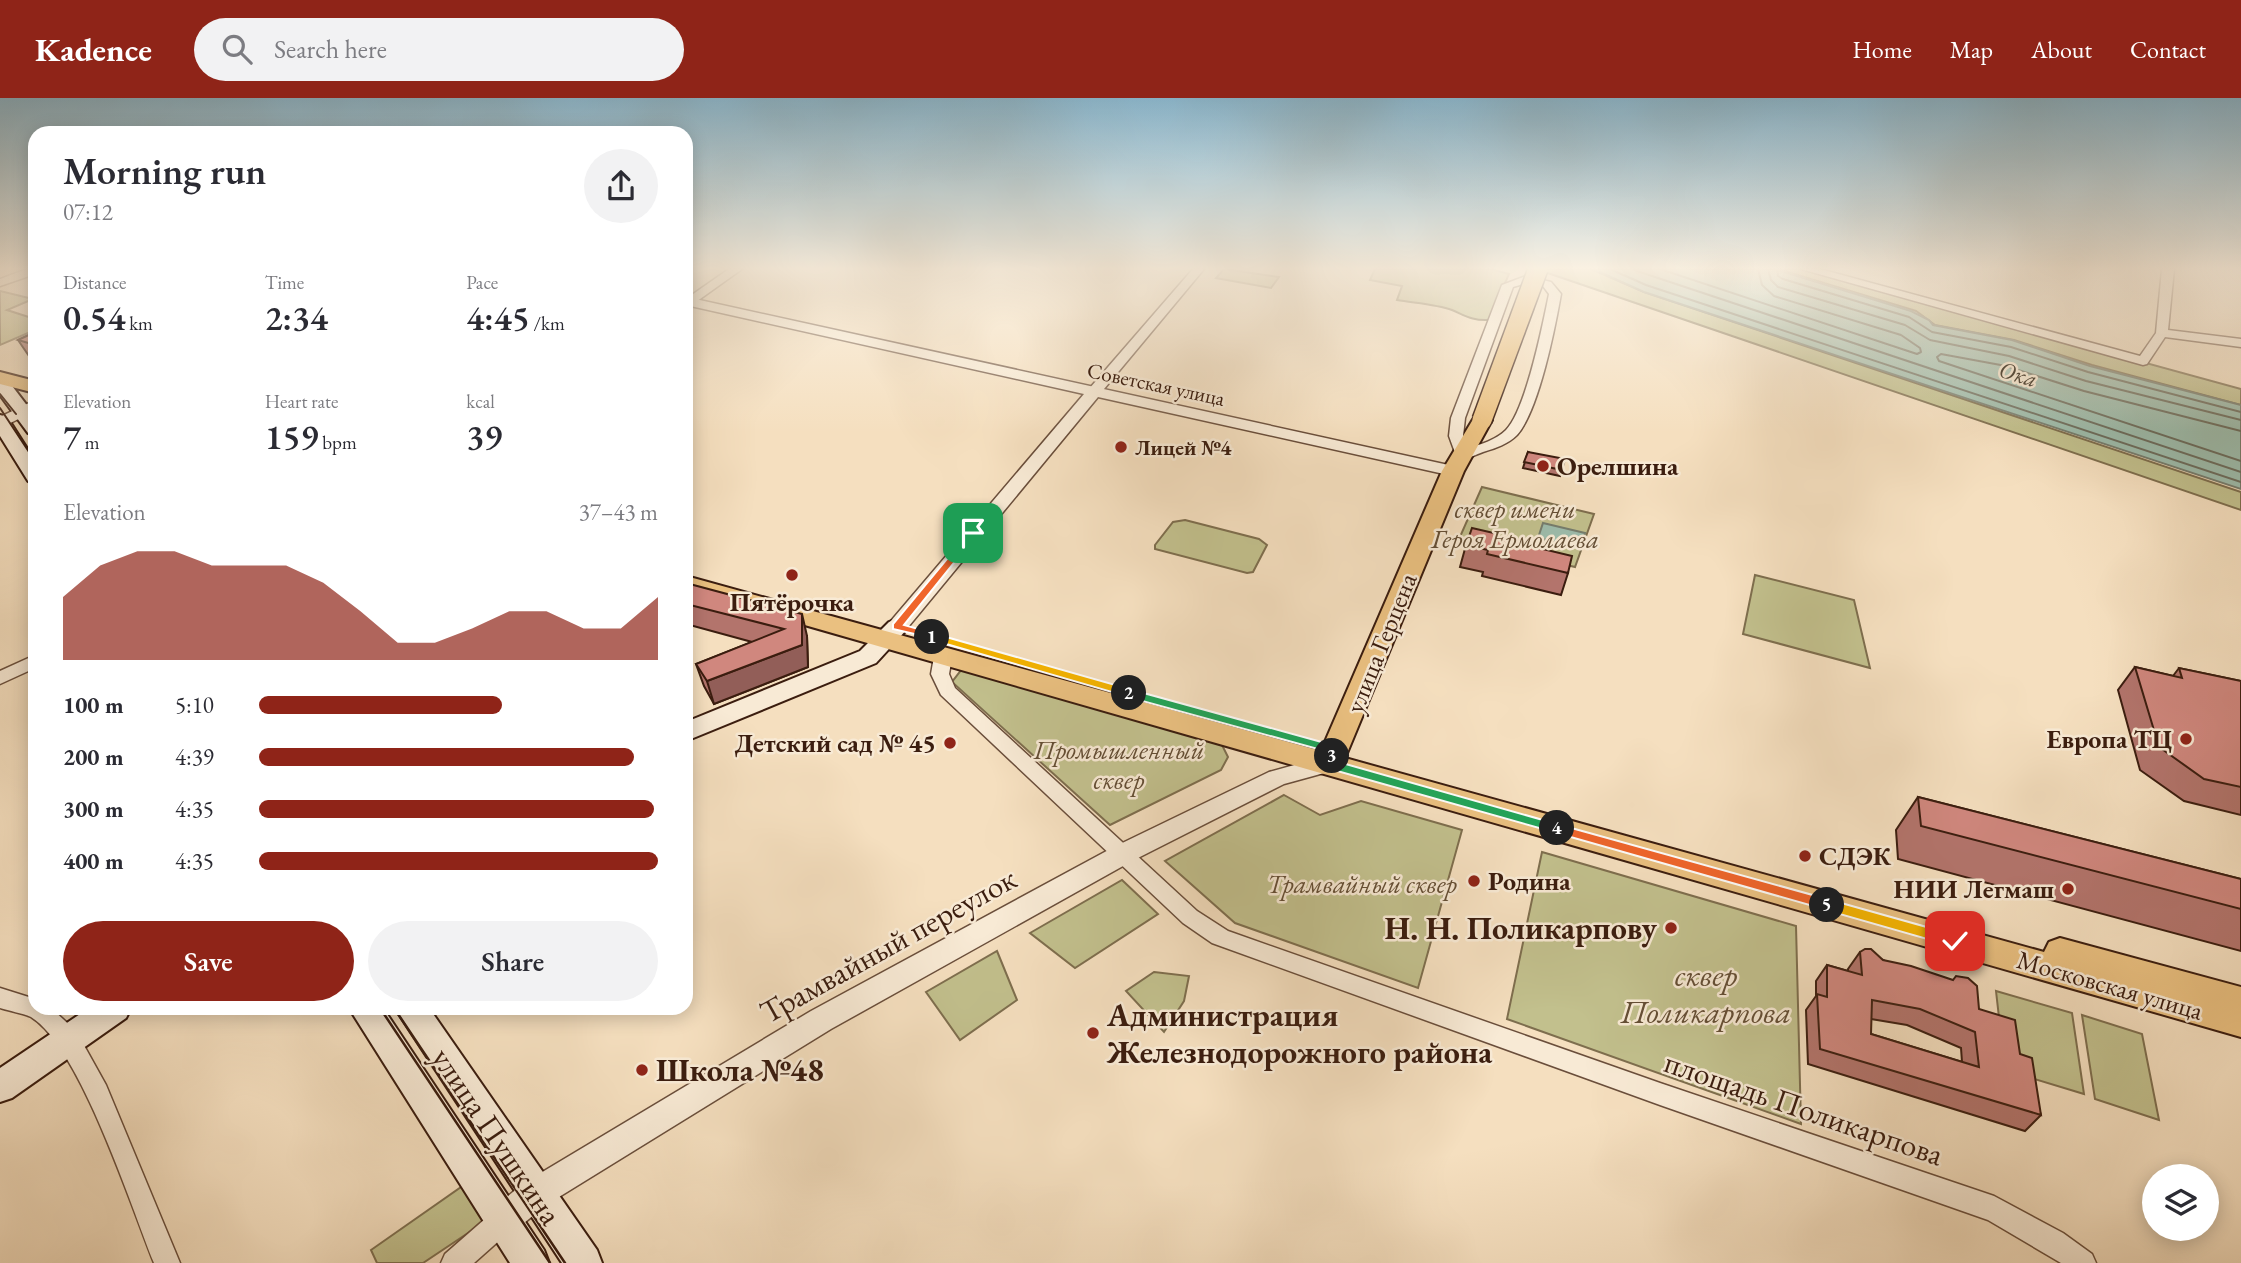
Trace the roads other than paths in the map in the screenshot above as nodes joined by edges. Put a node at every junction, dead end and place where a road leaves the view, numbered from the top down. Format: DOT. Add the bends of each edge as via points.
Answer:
graph roads {
  1 [pos="784,323"];
  2 [pos="1153,323"];
  3 [pos="1494,323"];
  4 [pos="1518,323"];
  5 [pos="1550,323"];
  6 [pos="2007,323"];
  7 [pos="2163,323"];
  8 [pos="2162,333"];
  9 [pos="2241,343"];
  10 [pos="2,386"];
  11 [pos="28,387"];
  12 [pos="1094,392"];
  13 [pos="28,403"];
  14 [pos="28,407"];
  15 [pos="0,422"];
  16 [pos="1481,422"];
  17 [pos="1515,430"];
  18 [pos="1458,463"];
  19 [pos="28,466"];
  20 [pos="693,570"];
  21 [pos="693,585"];
  22 [pos="892,634"];
  23 [pos="943,657"];
  24 [pos="28,664"];
  25 [pos="0,678"];
  26 [pos="693,729"];
  27 [pos="1332,757"];
  28 [pos="1123,853"];
  29 [pos="0,998"];
  30 [pos="2241,1002"];
  31 [pos="28,1007"];
  32 [pos="43,1015"];
  33 [pos="104,1015"];
  34 [pos="370,1015"];
  35 [pos="416,1015"];
  36 [pos="2241,1022"];
  37 [pos="68,1038"];
  38 [pos="0,1087"];
  39 [pos="535,1194"];
  40 [pos="502,1221"];
  41 [pos="167,1263"];
  42 [pos="454,1263"];
  43 [pos="531,1263"];
  44 [pos="584,1263"];
  45 [pos="2083,1263"];
  1 -- 12 [label="street, Советская улица"];
  2 -- 12 [label="street"];
  3 -- 18 [label="street" via="1458,418"];
  4 -- 16 [label="main road, улица Герцена, bridge"];
  5 -- 17 [label="street"];
  6 -- 8 [label="street" via="2143,360"];
  7 -- 8 [label="street"];
  8 -- 9 [label="street"];
  10 -- 11 [label="main road"];
  10 -- 13 [label="main road"];
  12 -- 18 [label="street, Советская улица"];
  12 -- 22 [label="street"];
  14 -- 15 [label="street"];
  15 -- 19 [label="main road"];
  16 -- 17 [label="street" via="1494,432"];
  16 -- 18 [label="main road, улица Герцена"];
  17 -- 18 [label="street"];
  18 -- 27 [label="main road, улица Герцена"];
  20 -- 22 [label="main road, Московская улица"];
  21 -- 22 [label="main road, Московская улица"];
  22 -- 23 [label="main road, Московская улица"];
  22 -- 26 [label="main road" via="867,657"];
  22 -- 27 [label="main road, Московская улица"];
  23 -- 27 [label="main road, Московская улица"];
  23 -- 28 [label="street, площадь Поликарпова" via="942,683"];
  24 -- 25 [label="street"];
  27 -- 28 [label="street, Трамвайный переулок" via="1277,778"];
  27 -- 30 [label="main road, Московская улица"];
  27 -- 36 [label="main road, Московская улица"];
  28 -- 39 [label="street, Трамвайный переулок" via="821,1020"];
  28 -- 45 [label="street, площадь Поликарпова" via="1190,917 1220,937 1994,1209"];
  29 -- 31 [label="street"];
  32 -- 37 [label="street"];
  33 -- 37 [label="main road"];
  34 -- 40 [label="main road, улица Пушкина"];
  35 -- 39 [label="main road, улица Пушкина"];
  37 -- 38 [label="main road"];
  37 -- 41 [label="street" via="98,1093"];
  39 -- 40 [label="street, Трамвайный переулок"];
  39 -- 44 [label="main road, улица Пушкина"];
  40 -- 42 [label="street"];
  40 -- 43 [label="main road, улица Пушкина"];
}
